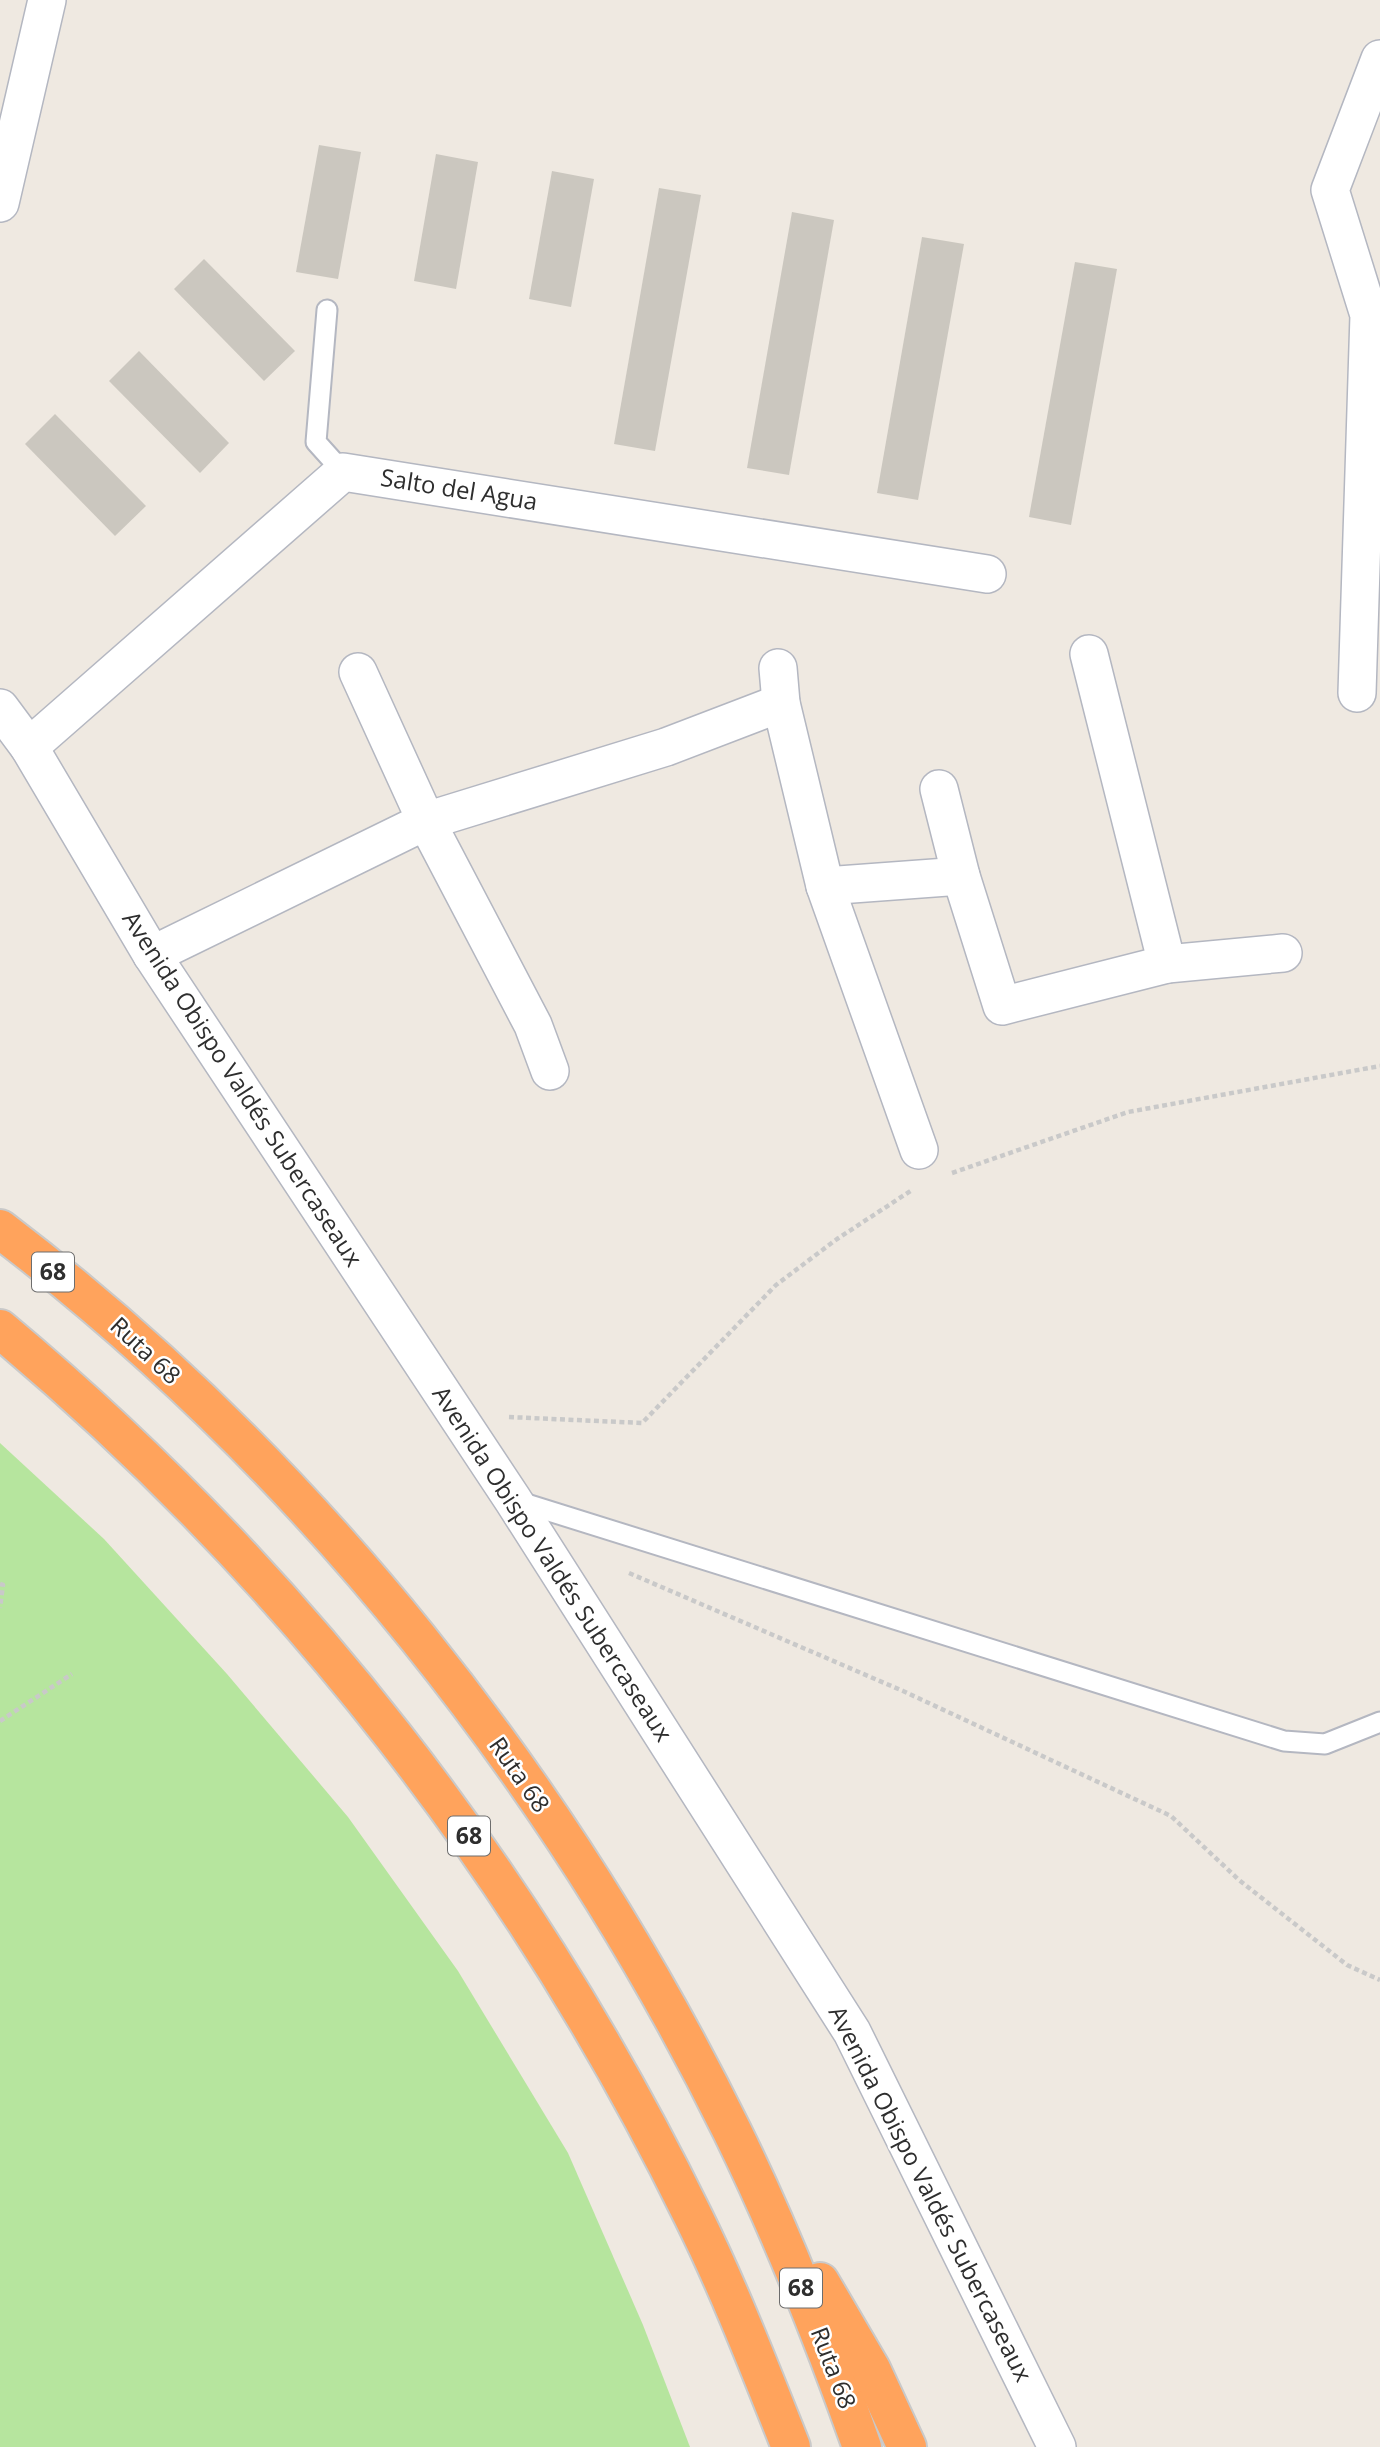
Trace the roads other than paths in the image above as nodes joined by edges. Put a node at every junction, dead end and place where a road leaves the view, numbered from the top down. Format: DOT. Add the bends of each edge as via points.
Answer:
graph roads {
  1 [pos="47,0"];
  2 [pos="1380,59"];
  3 [pos="0,203"];
  4 [pos="1347,239"];
  5 [pos="1380,276"];
  6 [pos="327,310"];
  7 [pos="343,472"];
  8 [pos="987,574"];
  9 [pos="1090,654"];
  10 [pos="358,672"];
  11 [pos="1357,693"];
  12 [pos="0,708"];
  13 [pos="29,747"];
  14 [pos="939,789"];
  15 [pos="426,821"];
  16 [pos="961,876"];
  17 [pos="825,886"];
  18 [pos="1283,953"];
  19 [pos="152,955"];
  20 [pos="1167,964"];
  21 [pos="550,1072"];
  22 [pos="921,1167"];
  23 [pos="0,1229"];
  24 [pos="0,1329"];
  25 [pos="513,1500"];
  26 [pos="1380,1723"];
  27 [pos="732,2132"];
  28 [pos="791,2447"];
  29 [pos="862,2447"];
  30 [pos="907,2447"];
  31 [pos="1057,2447"];
  1 -- 3 [label="street"];
  2 -- 4 [label="street" via="1330,190"];
  4 -- 5 [label="street"];
  4 -- 11 [label="street" via="1369,314"];
  6 -- 7 [label="lane" via="316,442"];
  7 -- 8 [label="street, Salto del Agua"];
  7 -- 13 [label="street"];
  9 -- 20 [label="street"];
  10 -- 15 [label="street"];
  12 -- 13 [label="street, Avenida Obispo Valdés Subercaseaux"];
  13 -- 19 [label="street, Avenida Obispo Valdés Subercaseaux"];
  14 -- 16 [label="street"];
  15 -- 17 [label="street" via="666,747 780,686"];
  15 -- 19 [label="street"];
  15 -- 21 [label="street" via="533,1025"];
  16 -- 17 [label="street"];
  16 -- 20 [label="street" via="1002,1006"];
  17 -- 22 [label="street"];
  18 -- 20 [label="street"];
  19 -- 25 [label="street, Avenida Obispo Valdés Subercaseaux"];
  23 -- 27 [label="highway, Ruta 68 / 68" via="105,1315 285,1488 373,1585 456,1687 605,1902"];
  24 -- 28 [label="highway, 68" via="166,1478 256,1572 343,1670 500,1878 635,2102 748,2337"];
  25 -- 26 [label="lane" via="1284,1741 1325,1744"];
  25 -- 31 [label="street, Avenida Obispo Valdés Subercaseaux" via="852,2032"];
  27 -- 29 [label="highway, Ruta 68 / 68" via="787,2254"];
  27 -- 30 [label="highway" via="871,2370"];
}
